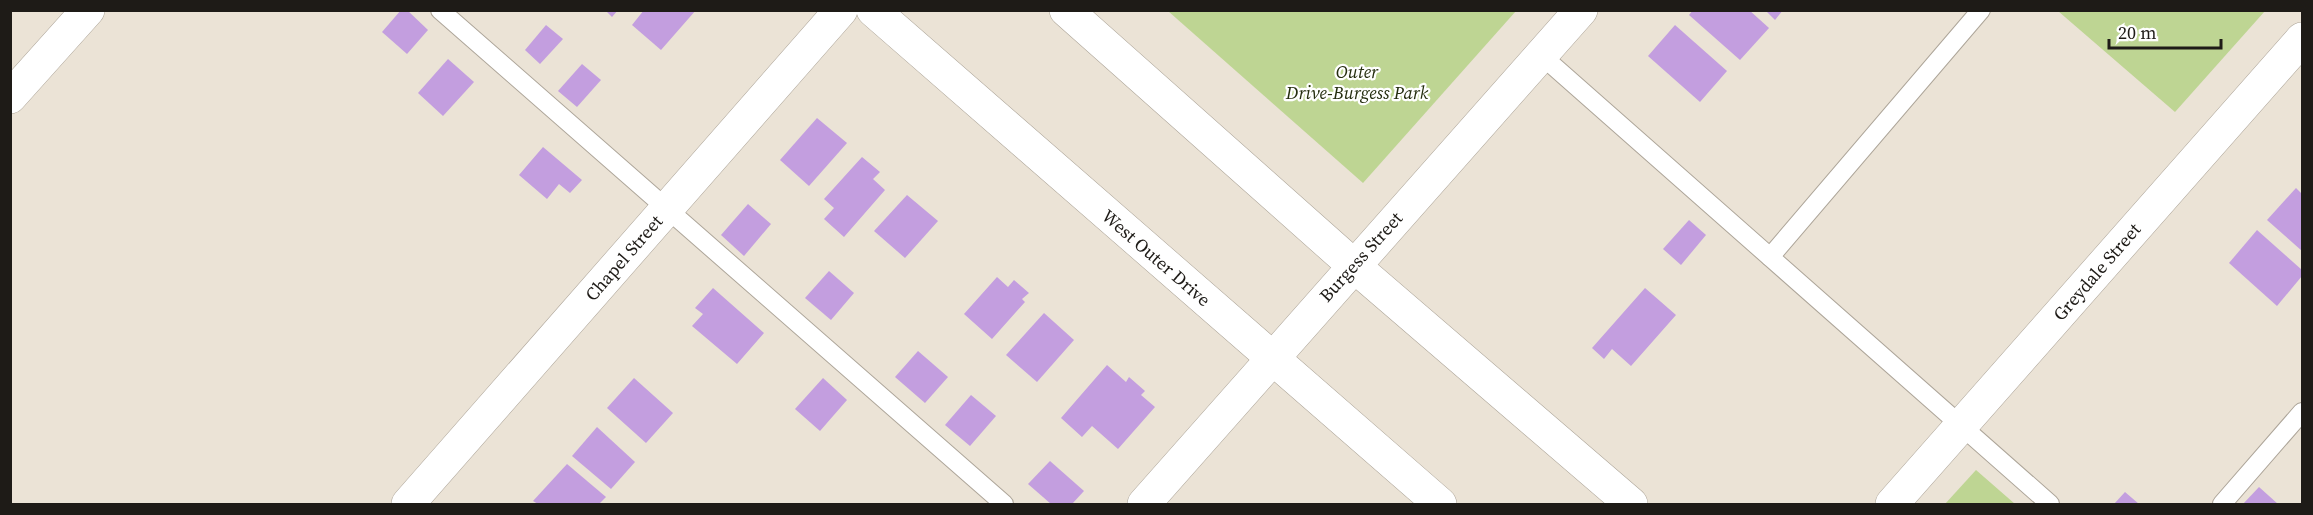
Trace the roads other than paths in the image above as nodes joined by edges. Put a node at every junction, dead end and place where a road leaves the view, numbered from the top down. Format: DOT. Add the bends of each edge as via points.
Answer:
graph roads {
  1 [pos="88,10"];
  2 [pos="440,10"];
  3 [pos="841,10"];
  4 [pos="873,10"];
  5 [pos="1066,10"];
  6 [pos="1581,10"];
  7 [pos="1981,10"];
  8 [pos="2302,39"];
  9 [pos="1541,55"];
  10 [pos="10,98"];
  11 [pos="667,209"];
  12 [pos="1770,258"];
  13 [pos="1353,265"];
  14 [pos="1272,358"];
  15 [pos="2302,412"];
  16 [pos="1962,426"];
  17 [pos="408,504"];
  18 [pos="1004,504"];
  19 [pos="1144,504"];
  20 [pos="1440,504"];
  21 [pos="1631,504"];
  22 [pos="1892,504"];
  23 [pos="2050,504"];
  24 [pos="2222,504"];
  1 -- 10 [label="street"];
  2 -- 11 [label="lane"];
  3 -- 11 [label="street, Chapel Street"];
  4 -- 14 [label="street, West Outer Drive"];
  5 -- 13 [label="street"];
  6 -- 9 [label="street, Burgess Street"];
  7 -- 12 [label="lane"];
  8 -- 16 [label="street, Greydale Street"];
  9 -- 12 [label="lane"];
  9 -- 13 [label="street, Burgess Street"];
  11 -- 17 [label="street, Chapel Street"];
  11 -- 18 [label="lane"];
  12 -- 16 [label="lane"];
  13 -- 14 [label="street, Burgess Street"];
  13 -- 21 [label="street"];
  14 -- 19 [label="street, Burgess Street"];
  14 -- 20 [label="street, West Outer Drive"];
  15 -- 24 [label="lane"];
  16 -- 22 [label="street, Greydale Street"];
  16 -- 23 [label="lane"];
}
